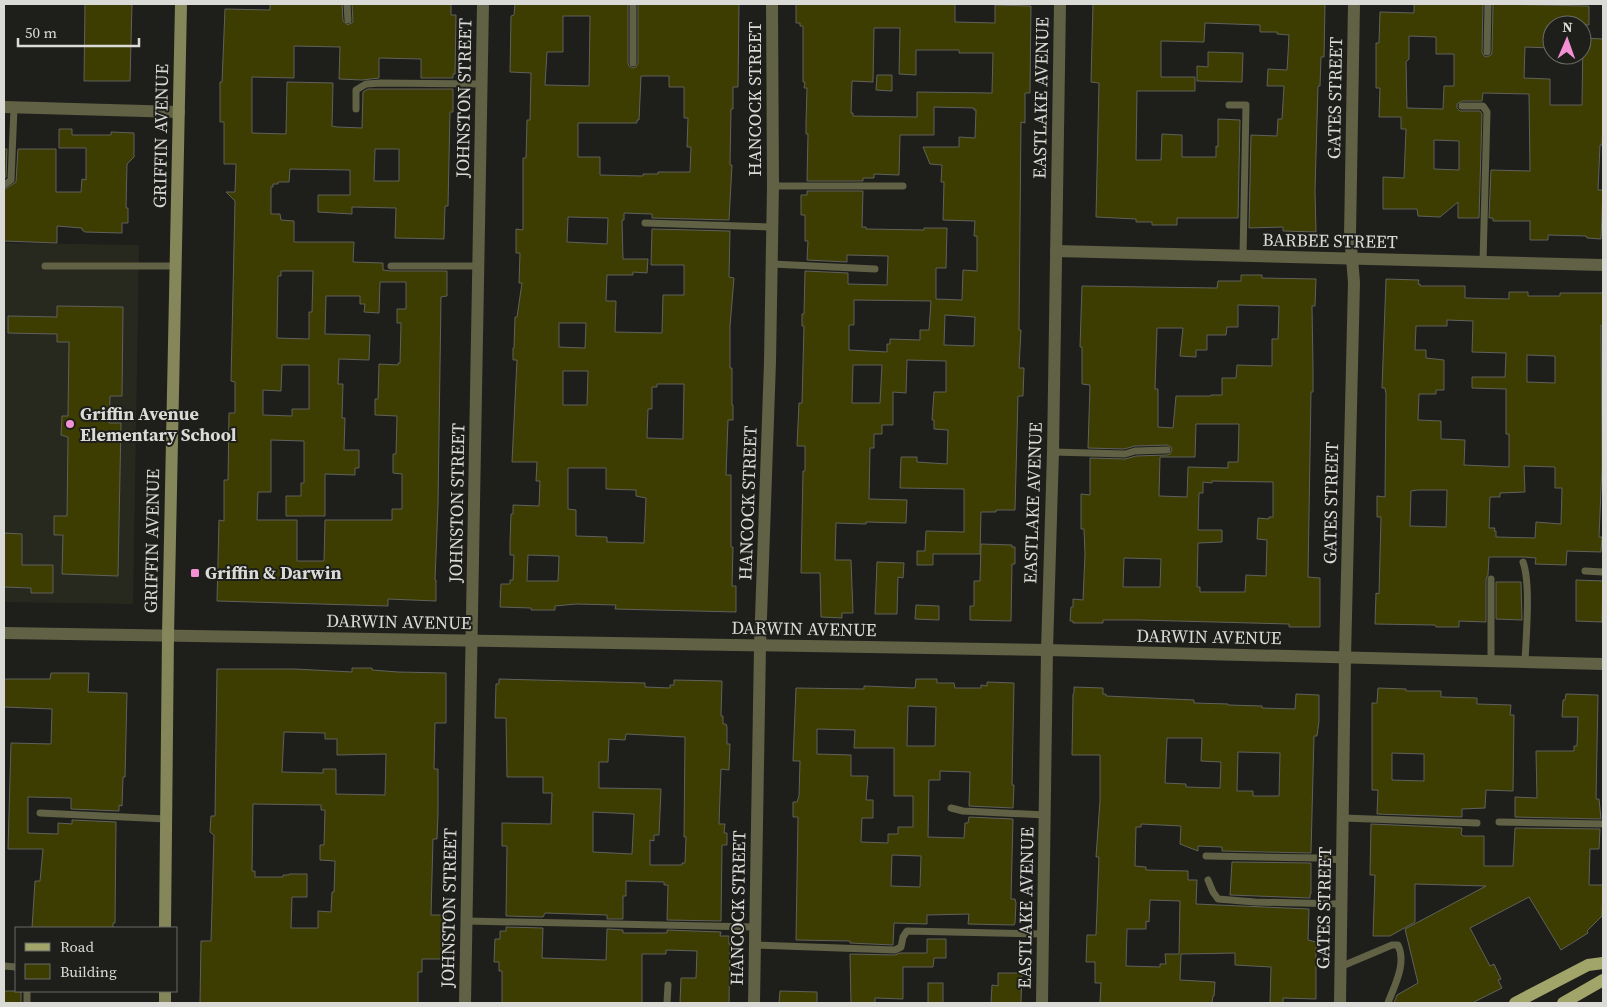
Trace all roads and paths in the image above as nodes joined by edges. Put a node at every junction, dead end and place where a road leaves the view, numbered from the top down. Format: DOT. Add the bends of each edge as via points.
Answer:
graph roads {
  1 [pos="181,4"];
  2 [pos="347,4"];
  3 [pos="483,4"];
  4 [pos="633,4"];
  5 [pos="772,4"];
  6 [pos="1060,4"];
  7 [pos="1354,4"];
  8 [pos="1488,4"];
  9 [pos="348,20"];
  10 [pos="1487,52"];
  11 [pos="633,63"];
  12 [pos="482,84"];
  13 [pos="1229,105"];
  14 [pos="1462,106"];
  15 [pos="9,108"];
  16 [pos="356,109"];
  17 [pos="179,112"];
  18 [pos="4,185"];
  19 [pos="773,186"];
  20 [pos="903,186"];
  21 [pos="645,223"];
  22 [pos="772,227"];
  23 [pos="1056,251"];
  24 [pos="1243,256"];
  25 [pos="1353,259"];
  26 [pos="1483,262"];
  27 [pos="772,264"];
  28 [pos="1603,265"];
  29 [pos="45,266"];
  30 [pos="176,266"];
  31 [pos="391,266"];
  32 [pos="479,266"];
  33 [pos="875,269"];
  34 [pos="1167,450"];
  35 [pos="1053,452"];
  36 [pos="1523,562"];
  37 [pos="1585,571"];
  38 [pos="1603,572"];
  39 [pos="1491,579"];
  40 [pos="4,633"];
  41 [pos="168,635"];
  42 [pos="472,641"];
  43 [pos="760,646"];
  44 [pos="1046,650"];
  45 [pos="1345,658"];
  46 [pos="1491,662"];
  47 [pos="1525,662"];
  48 [pos="1603,664"];
  49 [pos="950,808"];
  50 [pos="40,813"];
  51 [pos="1045,815"];
  52 [pos="1343,818"];
  53 [pos="166,819"];
  54 [pos="1499,822"];
  55 [pos="1478,823"];
  56 [pos="1603,824"];
  57 [pos="1206,856"];
  58 [pos="1342,860"];
  59 [pos="1208,880"];
  60 [pos="1341,904"];
  61 [pos="467,921"];
  62 [pos="165,927"];
  63 [pos="755,928"];
  64 [pos="1044,934"];
  65 [pos="755,945"];
  66 [pos="1603,963"];
  67 [pos="1340,967"];
  68 [pos="1603,980"];
  69 [pos="668,985"];
  70 [pos="465,1003"];
  71 [pos="667,1003"];
  72 [pos="754,1003"];
  73 [pos="1042,1003"];
  74 [pos="1340,1003"];
  75 [pos="1388,1003"];
  76 [pos="1515,1003"];
  77 [pos="1563,1003"];
  1 -- 17 [label="main road, GRIFFIN AVENUE"];
  2 -- 9 [label="lane"];
  3 -- 12 [label="street, JOHNSTON STREET"];
  4 -- 11 [label="lane"];
  5 -- 19 [label="street, HANCOCK STREET"];
  6 -- 23 [label="street, EASTLAKE AVENUE"];
  7 -- 25 [label="street, GATES STREET" via="1350,235"];
  8 -- 10 [label="lane"];
  12 -- 16 [label="lane" via="366,84 356,90"];
  12 -- 32 [label="street, JOHNSTON STREET"];
  13 -- 24 [label="lane" via="1246,105"];
  14 -- 26 [label="lane" via="1483,106 1487,112"];
  15 -- 17 [label="street"];
  15 -- 18 [label="lane" via="11,180"];
  17 -- 30 [label="main road, GRIFFIN AVENUE"];
  19 -- 20 [label="lane"];
  19 -- 22 [label="street, HANCOCK STREET"];
  21 -- 22 [label="lane"];
  22 -- 27 [label="street, HANCOCK STREET"];
  23 -- 24 [label="street, BARBEE STREET"];
  23 -- 35 [label="street, EASTLAKE AVENUE"];
  24 -- 25 [label="street, BARBEE STREET"];
  25 -- 26 [label="street, BARBEE STREET"];
  25 -- 45 [label="street, GATES STREET"];
  26 -- 28 [label="street, BARBEE STREET"];
  27 -- 33 [label="lane"];
  27 -- 43 [label="street, HANCOCK STREET"];
  29 -- 30 [label="lane"];
  30 -- 41 [label="main road, GRIFFIN AVENUE"];
  31 -- 32 [label="lane"];
  32 -- 42 [label="street, JOHNSTON STREET"];
  34 -- 35 [label="lane" via="1125,454"];
  35 -- 44 [label="street, EASTLAKE AVENUE"];
  36 -- 47 [label="lane" via="1527,592"];
  37 -- 38 [label="lane"];
  39 -- 46 [label="lane"];
  40 -- 41 [label="street, DARWIN AVENUE"];
  41 -- 42 [label="street, DARWIN AVENUE"];
  41 -- 53 [label="main road, GRIFFIN AVENUE"];
  42 -- 43 [label="street, DARWIN AVENUE"];
  42 -- 61 [label="street, JOHNSTON STREET"];
  43 -- 44 [label="street, DARWIN AVENUE"];
  43 -- 63 [label="street, HANCOCK STREET"];
  44 -- 45 [label="street, DARWIN AVENUE"];
  44 -- 51 [label="street, EASTLAKE AVENUE"];
  45 -- 46 [label="street, DARWIN AVENUE"];
  45 -- 52 [label="street, GATES STREET"];
  46 -- 47 [label="street, DARWIN AVENUE"];
  47 -- 48 [label="street, DARWIN AVENUE"];
  49 -- 51 [label="lane"];
  50 -- 53 [label="lane"];
  51 -- 64 [label="street, EASTLAKE AVENUE"];
  52 -- 55 [label="lane"];
  52 -- 58 [label="street, GATES STREET"];
  53 -- 62 [label="main road, GRIFFIN AVENUE"];
  54 -- 56 [label="lane"];
  57 -- 58 [label="lane"];
  58 -- 60 [label="street, GATES STREET"];
  59 -- 60 [label="lane" via="1218,899"];
  60 -- 67 [label="street, GATES STREET"];
  61 -- 63 [label="lane"];
  61 -- 70 [label="street, JOHNSTON STREET"];
  63 -- 65 [label="street, HANCOCK STREET"];
  64 -- 65 [label="lane" via="907,931 901,947 895,950"];
  64 -- 73 [label="street, EASTLAKE AVENUE"];
  65 -- 72 [label="street, HANCOCK STREET"];
  66 -- 76 [label="main road" via="1588,965"];
  67 -- 74 [label="street, GATES STREET"];
  67 -- 75 [label="lane" via="1398,945 1402,965"];
  68 -- 77 [label="main road"];
  69 -- 71 [label="lane"];
}
